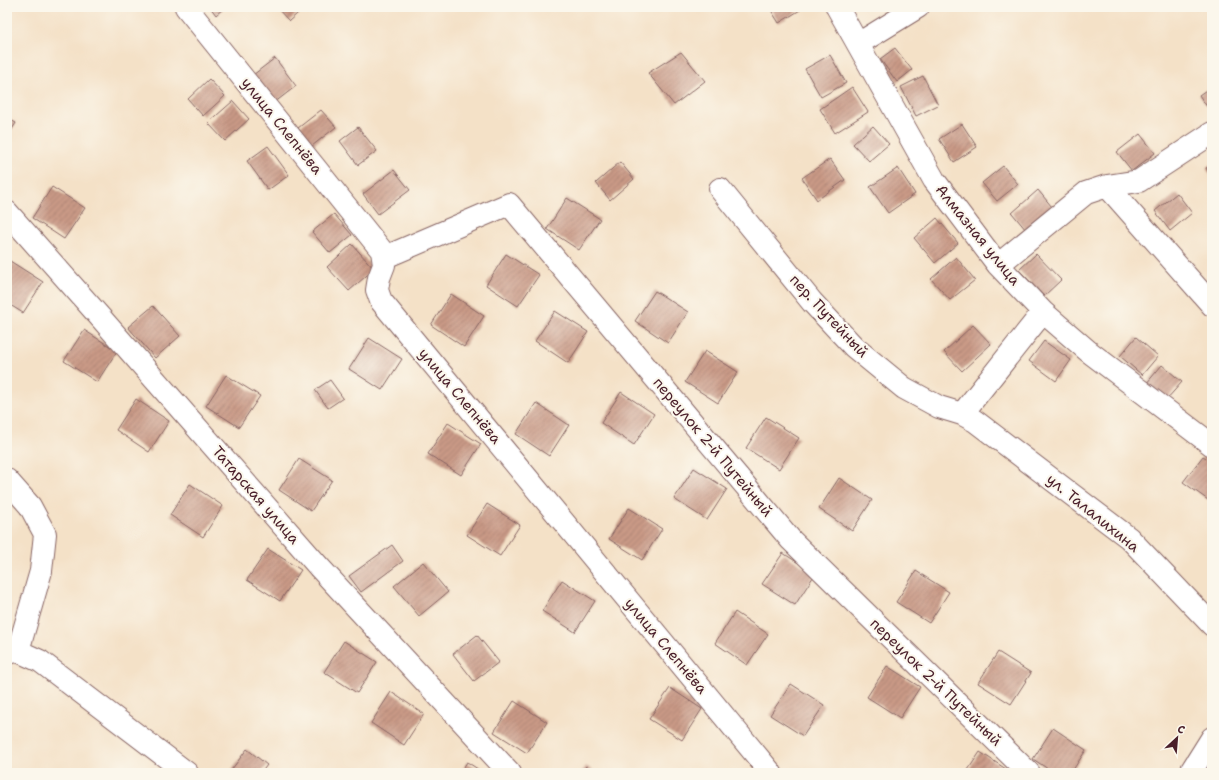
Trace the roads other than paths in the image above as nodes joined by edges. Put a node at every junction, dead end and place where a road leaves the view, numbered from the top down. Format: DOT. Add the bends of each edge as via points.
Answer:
graph roads {
  1 [pos="186,7"];
  2 [pos="837,7"];
  3 [pos="918,7"];
  4 [pos="858,44"];
  5 [pos="1212,133"];
  6 [pos="1107,186"];
  7 [pos="720,189"];
  8 [pos="7,212"];
  9 [pos="383,258"];
  10 [pos="998,265"];
  11 [pos="1212,305"];
  12 [pos="1043,312"];
  13 [pos="962,414"];
  14 [pos="1212,445"];
  15 [pos="7,480"];
  16 [pos="1212,625"];
  17 [pos="12,652"];
  18 [pos="1210,744"];
  19 [pos="187,773"];
  20 [pos="510,773"];
  21 [pos="771,773"];
  22 [pos="1029,773"];
  23 [pos="1190,773"];
  1 -- 9 [label="street, улица Слепнёва" via="382,251"];
  2 -- 4 [label="street, Алмазная улица"];
  3 -- 4 [label="street"];
  4 -- 10 [label="street, Алмазная улица" via="934,180"];
  5 -- 6 [label="street" via="1138,181"];
  6 -- 10 [label="street" via="1086,193"];
  6 -- 11 [label="street"];
  7 -- 13 [label="street, пер. Путейный" via="812,302 854,347 904,388 939,407"];
  8 -- 20 [label="street, Татарская улица" via="319,568"];
  9 -- 21 [label="street, улица Слепнёва" via="384,265 376,290 381,301"];
  9 -- 22 [label="street, переулок 2-й Путейный" via="509,204 791,540"];
  10 -- 12 [label="street, Алмазная улица"];
  12 -- 13 [label="street"];
  12 -- 14 [label="street, Алмазная улица" via="1088,351"];
  13 -- 16 [label="street, ул. Талалихина" via="975,421 1129,538"];
  15 -- 17 [label="street" via="30,506 45,534 41,571"];
  17 -- 19 [label="street" via="40,662"];
  18 -- 23 [label="street"];
}
